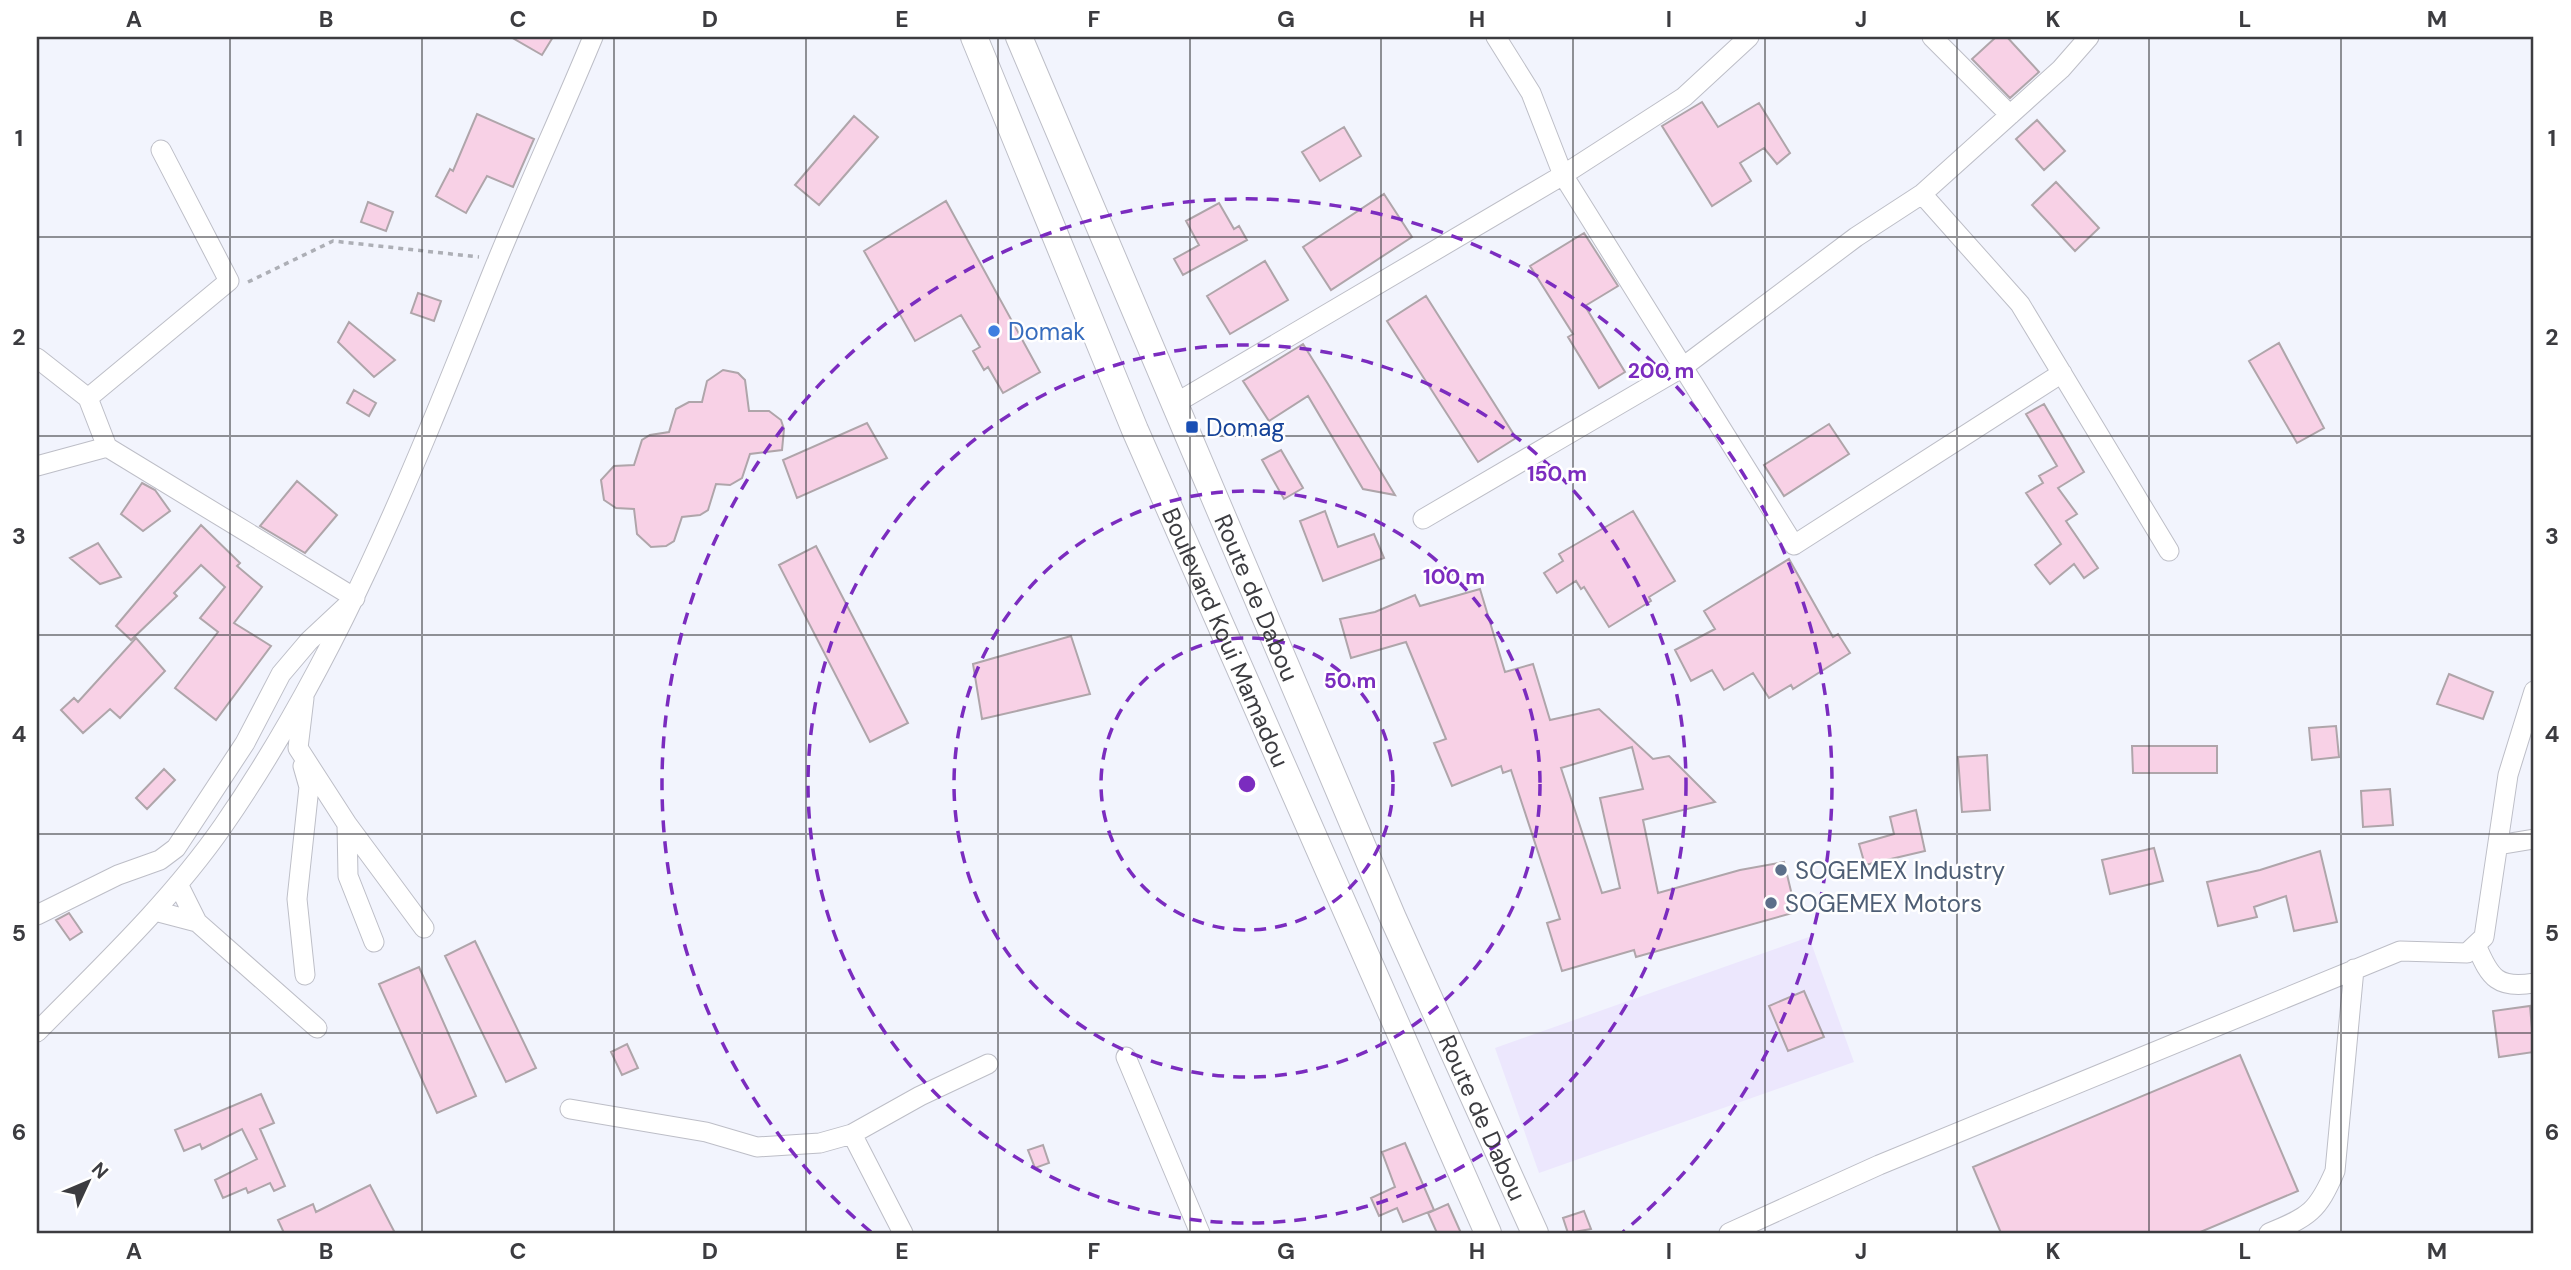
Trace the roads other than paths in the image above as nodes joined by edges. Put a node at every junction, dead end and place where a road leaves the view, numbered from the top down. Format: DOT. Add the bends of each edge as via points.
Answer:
graph roads {
  1 [pos="593,37"];
  2 [pos="974,37"];
  3 [pos="1019,37"];
  4 [pos="1496,37"];
  5 [pos="1749,37"];
  6 [pos="1932,37"];
  7 [pos="2089,37"];
  8 [pos="2010,115"];
  9 [pos="161,150"];
  10 [pos="1563,175"];
  11 [pos="1922,194"];
  12 [pos="37,358"];
  13 [pos="1683,367"];
  14 [pos="2062,373"];
  15 [pos="88,398"];
  16 [pos="1176,403"];
  17 [pos="107,447"];
  18 [pos="37,466"];
  19 [pos="1423,519"];
  20 [pos="2169,551"];
  21 [pos="355,598"];
  22 [pos="305,691"];
  23 [pos="2534,691"];
  24 [pos="298,748"];
  25 [pos="346,824"];
  26 [pos="2534,839"];
  27 [pos="2498,845"];
  28 [pos="178,884"];
  29 [pos="155,911"];
  30 [pos="37,915"];
  31 [pos="197,922"];
  32 [pos="424,928"];
  33 [pos="374,942"];
  34 [pos="2477,947"];
  35 [pos="2354,969"];
  36 [pos="305,975"];
  37 [pos="2534,984"];
  38 [pos="317,1028"];
  39 [pos="37,1031"];
  40 [pos="1126,1057"];
  41 [pos="988,1064"];
  42 [pos="570,1109"];
  43 [pos="852,1134"];
  44 [pos="2304,1227"];
  45 [pos="903,1233"];
  46 [pos="1200,1233"];
  47 [pos="1488,1233"];
  48 [pos="1535,1233"];
  49 [pos="1729,1233"];
  50 [pos="2269,1233"];
  1 -- 21 [label="street" via="414,471"];
  2 -- 47 [label="main road, Boulevard Koui Mamadou" via="1135,430"];
  3 -- 16 [label="main road, Route de Dabou"];
  4 -- 10 [label="street" via="1531,93"];
  5 -- 10 [label="street" via="1684,97"];
  6 -- 8 [label="street"];
  7 -- 8 [label="street"];
  8 -- 11 [label="street"];
  9 -- 15 [label="street" via="229,281"];
  10 -- 13 [label="street"];
  10 -- 16 [label="street"];
  11 -- 13 [label="street" via="1856,237"];
  11 -- 14 [label="street" via="2020,304"];
  12 -- 15 [label="street"];
  13 -- 14 [label="street" via="1794,545"];
  13 -- 19 [label="street"];
  14 -- 20 [label="street"];
  15 -- 17 [label="street"];
  16 -- 48 [label="main road, Route de Dabou" via="1393,918"];
  17 -- 18 [label="street"];
  17 -- 21 [label="street"];
  21 -- 22 [label="street"];
  21 -- 30 [label="street" via="281,674 245,743 176,848 160,860"];
  22 -- 24 [label="street"];
  22 -- 28 [label="street" via="223,825"];
  23 -- 27 [label="street" via="2508,775"];
  24 -- 25 [label="street"];
  24 -- 36 [label="street" via="309,787 297,899"];
  25 -- 32 [label="street"];
  25 -- 33 [label="street" via="348,876"];
  26 -- 27 [label="street"];
  27 -- 34 [label="street" via="2484,937"];
  28 -- 29 [label="street"];
  28 -- 31 [label="street"];
  29 -- 31 [label="street"];
  29 -- 39 [label="street"];
  31 -- 38 [label="street"];
  34 -- 35 [label="street" via="2467,953 2400,951"];
  34 -- 37 [label="street" via="2488,974 2516,986"];
  35 -- 44 [label="street" via="2335,1171"];
  35 -- 49 [label="street" via="1879,1165"];
  40 -- 46 [label="street"];
  41 -- 43 [label="street"];
  42 -- 43 [label="street" via="706,1132 757,1147 820,1143"];
  43 -- 45 [label="street"];
  44 -- 50 [label="street"];
}
